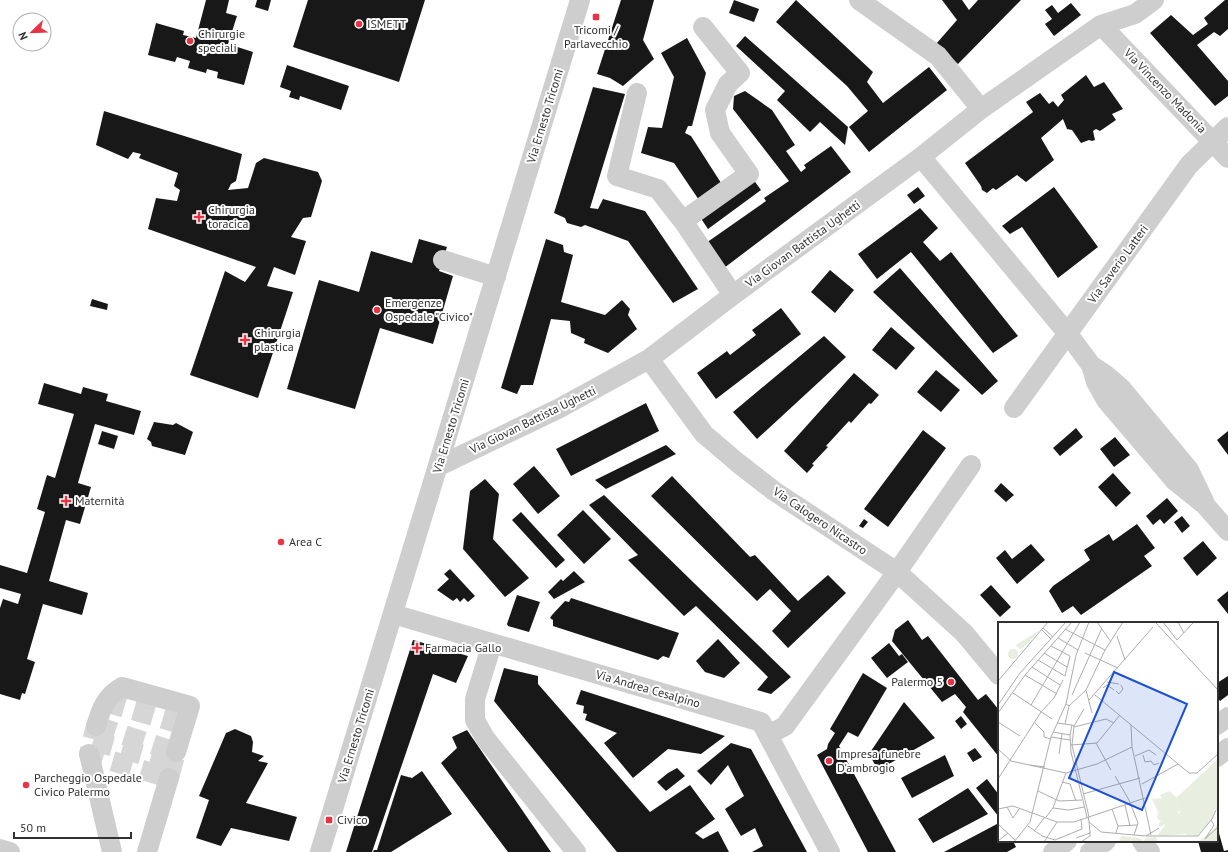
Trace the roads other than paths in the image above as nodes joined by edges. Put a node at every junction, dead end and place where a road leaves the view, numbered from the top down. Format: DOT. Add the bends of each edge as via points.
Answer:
graph roads {
  1 [pos="580,0"];
  2 [pos="859,0"];
  3 [pos="1154,0"];
  4 [pos="1101,25"];
  5 [pos="703,27"];
  6 [pos="637,93"];
  7 [pos="981,109"];
  8 [pos="1228,127"];
  9 [pos="1212,141"];
  10 [pos="921,157"];
  11 [pos="1228,158"];
  12 [pos="683,220"];
  13 [pos="443,260"];
  14 [pos="496,276"];
  15 [pos="733,295"];
  16 [pos="1068,334"];
  17 [pos="649,359"];
  18 [pos="1014,408"];
  19 [pos="971,465"];
  20 [pos="439,466"];
  21 [pos="1228,531"];
  22 [pos="897,572"];
  23 [pos="393,614"];
  24 [pos="492,644"];
  25 [pos="998,674"];
  26 [pos="1228,716"];
  27 [pos="1218,724"];
  28 [pos="96,726"];
  29 [pos="768,735"];
  30 [pos="1228,748"];
  31 [pos="176,752"];
  32 [pos="89,754"];
  33 [pos="1218,756"];
  34 [pos="168,778"];
  35 [pos="1066,842"];
  36 [pos="1105,842"];
  37 [pos="1143,842"];
  38 [pos="0,849"];
  39 [pos="10,852"];
  40 [pos="112,852"];
  41 [pos="147,852"];
  42 [pos="320,852"];
  43 [pos="576,852"];
  44 [pos="830,852"];
  45 [pos="1053,852"];
  46 [pos="1090,852"];
  47 [pos="1150,852"];
  1 -- 14 [label="street, Via Ernesto Tricomi"];
  2 -- 7 [label="street" via="938,56"];
  3 -- 4 [label="street, Via Giovan Battista Ughetti" via="1135,14"];
  4 -- 7 [label="street, Via Giovan Battista Ughetti"];
  4 -- 9 [label="street, Via Vincenzo Madonia"];
  5 -- 12 [label="street" via="740,73 728,84 715,110 720,133 749,174"];
  6 -- 12 [label="street" via="617,176 658,189"];
  7 -- 10 [label="street, Via Giovan Battista Ughetti"];
  8 -- 9 [label="street, Via Saverio Latteri"];
  9 -- 11 [label="street, Via Vincenzo Madonia"];
  9 -- 16 [label="street, Via Saverio Latteri" via="1189,165"];
  10 -- 15 [label="street, Via Giovan Battista Ughetti"];
  10 -- 16 [label="street"];
  12 -- 15 [label="street"];
  13 -- 14 [label="street"];
  14 -- 20 [label="street, Via Ernesto Tricomi"];
  15 -- 17 [label="street, Via Giovan Battista Ughetti"];
  16 -- 18 [label="street, Via Saverio Latteri"];
  16 -- 21 [label="street" via="1091,365 1096,382 1106,400 1175,481 1205,505"];
  17 -- 20 [label="street, Via Giovan Battista Ughetti" via="558,409"];
  17 -- 22 [label="street, Via Calogero Nicastro" via="704,434 774,491"];
  19 -- 22 [label="street"];
  20 -- 23 [label="street, Via Ernesto Tricomi"];
  22 -- 25 [label="street, Via Calogero Nicastro" via="964,633"];
  22 -- 29 [label="street" via="785,726"];
  23 -- 24 [label="street, Via Andrea Cesalpino"];
  23 -- 42 [label="street, Via Ernesto Tricomi"];
  24 -- 29 [label="street, Via Andrea Cesalpino" via="761,722"];
  24 -- 43 [label="street" via="475,699 475,720 485,738"];
  26 -- 27 [label="street"];
  28 -- 31 [label="street" via="105,702 113,692 122,687 190,706"];
  29 -- 44 [label="street, Via Andrea Cesalpino"];
  30 -- 33 [label="street"];
  32 -- 40 [label="street"];
  34 -- 41 [label="street"];
  35 -- 45 [label="street"];
  36 -- 46 [label="street"];
  37 -- 47 [label="street"];
  38 -- 39 [label="street"];
}
